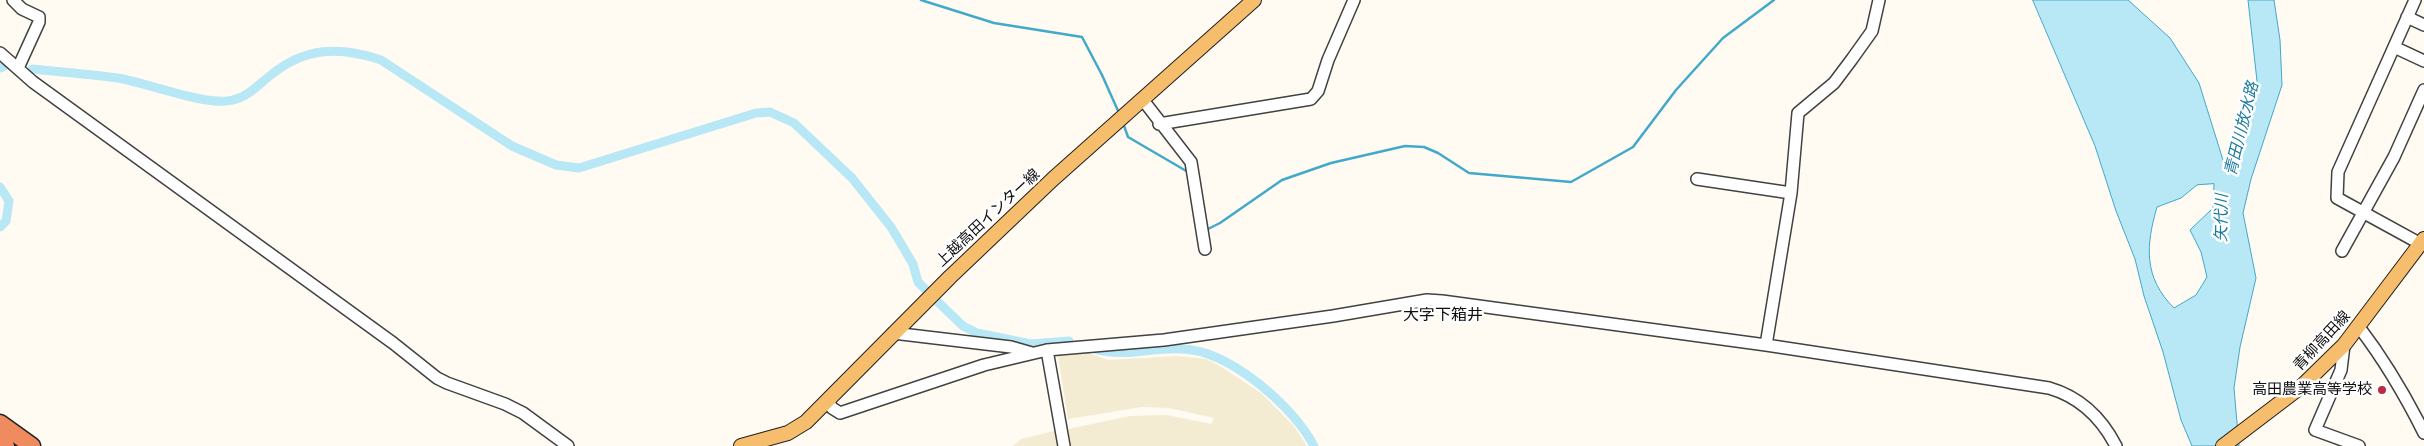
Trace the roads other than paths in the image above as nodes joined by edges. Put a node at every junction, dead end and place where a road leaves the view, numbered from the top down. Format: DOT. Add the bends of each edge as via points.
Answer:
graph roads {
  1 [pos="13,0"];
  2 [pos="1254,0"];
  3 [pos="1354,0"];
  4 [pos="1879,0"];
  5 [pos="2415,0"];
  6 [pos="2407,17"];
  7 [pos="2424,25"];
  8 [pos="2394,48"];
  9 [pos="0,53"];
  10 [pos="2424,61"];
  11 [pos="18,68"];
  12 [pos="2424,90"];
  13 [pos="1143,100"];
  14 [pos="1159,124"];
  15 [pos="1697,180"];
  16 [pos="1791,193"];
  17 [pos="2364,212"];
  18 [pos="2423,242"];
  19 [pos="1206,249"];
  20 [pos="2342,251"];
  21 [pos="2359,327"];
  22 [pos="893,333"];
  23 [pos="1766,345"];
  24 [pos="2344,345"];
  25 [pos="1047,350"];
  26 [pos="1034,354"];
  27 [pos="828,401"];
  28 [pos="0,423"];
  29 [pos="2424,433"];
  30 [pos="0,441"];
  31 [pos="6,446"];
  32 [pos="32,446"];
  33 [pos="568,446"];
  34 [pos="741,446"];
  35 [pos="1064,446"];
  36 [pos="2116,446"];
  37 [pos="2223,446"];
  38 [pos="2359,446"];
  1 -- 11 [label="street" via="22,9 39,17"];
  2 -- 13 [label="main road, 上越高田インター線"];
  3 -- 14 [label="street" via="1312,99"];
  4 -- 16 [label="street" via="1872,31 1852,59 1834,83 1798,113"];
  5 -- 6 [label="street"];
  6 -- 7 [label="street"];
  6 -- 8 [label="street"];
  8 -- 10 [label="street"];
  8 -- 17 [label="street" via="2338,172 2337,198"];
  9 -- 11 [label="street"];
  11 -- 33 [label="street" via="437,378 511,407"];
  12 -- 17 [label="street" via="2394,157"];
  13 -- 14 [label="street"];
  13 -- 22 [label="main road, 上越高田インター線" via="1053,179"];
  14 -- 19 [label="street" via="1191,162"];
  15 -- 16 [label="street"];
  16 -- 23 [label="street"];
  17 -- 18 [label="street"];
  17 -- 20 [label="street"];
  18 -- 21 [label="main road, 青柳高田線"];
  21 -- 24 [label="main road, 青柳高田線"];
  21 -- 29 [label="street" via="2385,361"];
  22 -- 26 [label="street" via="1011,347"];
  22 -- 27 [label="main road, 上越高田インター線"];
  23 -- 25 [label="street" via="1428,300 1164,340"];
  23 -- 36 [label="street" via="2048,388 2073,397 2092,412"];
  24 -- 37 [label="main road, 青柳高田線" via="2302,386"];
  24 -- 38 [label="street" via="2341,370 2315,430"];
  25 -- 26 [label="street"];
  25 -- 35 [label="street"];
  26 -- 27 [label="street" via="984,365 840,413"];
  27 -- 34 [label="main road, 上越高田インター線" via="797,429"];
  28 -- 32 [label="highway"];
  30 -- 31 [label="highway"];
}
